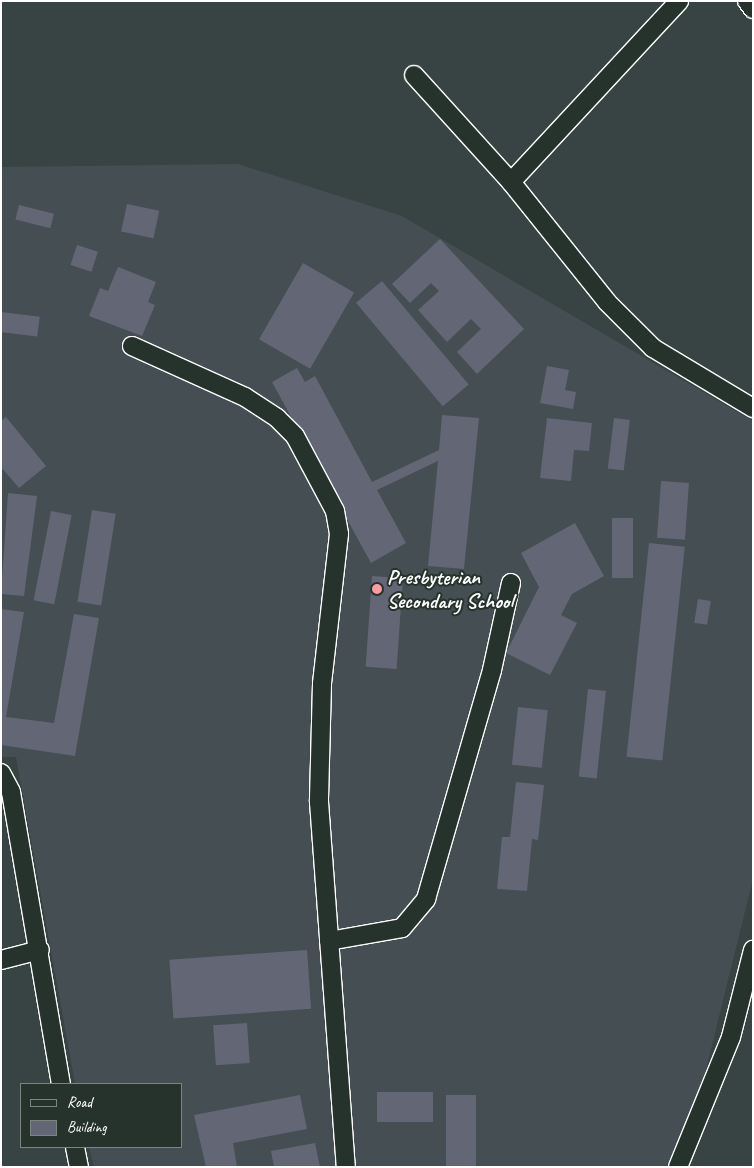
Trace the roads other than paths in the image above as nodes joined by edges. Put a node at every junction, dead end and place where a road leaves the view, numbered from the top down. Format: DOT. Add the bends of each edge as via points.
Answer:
graph roads {
  1 [pos="679,1"];
  2 [pos="747,1"];
  3 [pos="753,10"];
  4 [pos="414,75"];
  5 [pos="511,182"];
  6 [pos="132,346"];
  7 [pos="753,408"];
  8 [pos="511,583"];
  9 [pos="1,773"];
  10 [pos="329,941"];
  11 [pos="40,950"];
  12 [pos="753,950"];
  13 [pos="1,960"];
  14 [pos="61,1083"];
  15 [pos="75,1148"];
  16 [pos="79,1167"];
  17 [pos="346,1167"];
  18 [pos="678,1167"];
  1 -- 5 [label="street"];
  2 -- 3 [label="street"];
  4 -- 5 [label="street"];
  5 -- 7 [label="street" via="606,302 653,348"];
  6 -- 10 [label="street" via="245,397 277,418 295,436 335,511 340,534 322,684 319,802"];
  8 -- 10 [label="street" via="492,670 426,899 402,928"];
  9 -- 11 [label="street" via="12,792"];
  10 -- 17 [label="street"];
  11 -- 13 [label="street"];
  11 -- 14 [label="street"];
  12 -- 18 [label="street" via="731,1037"];
  15 -- 16 [label="street"];
}
